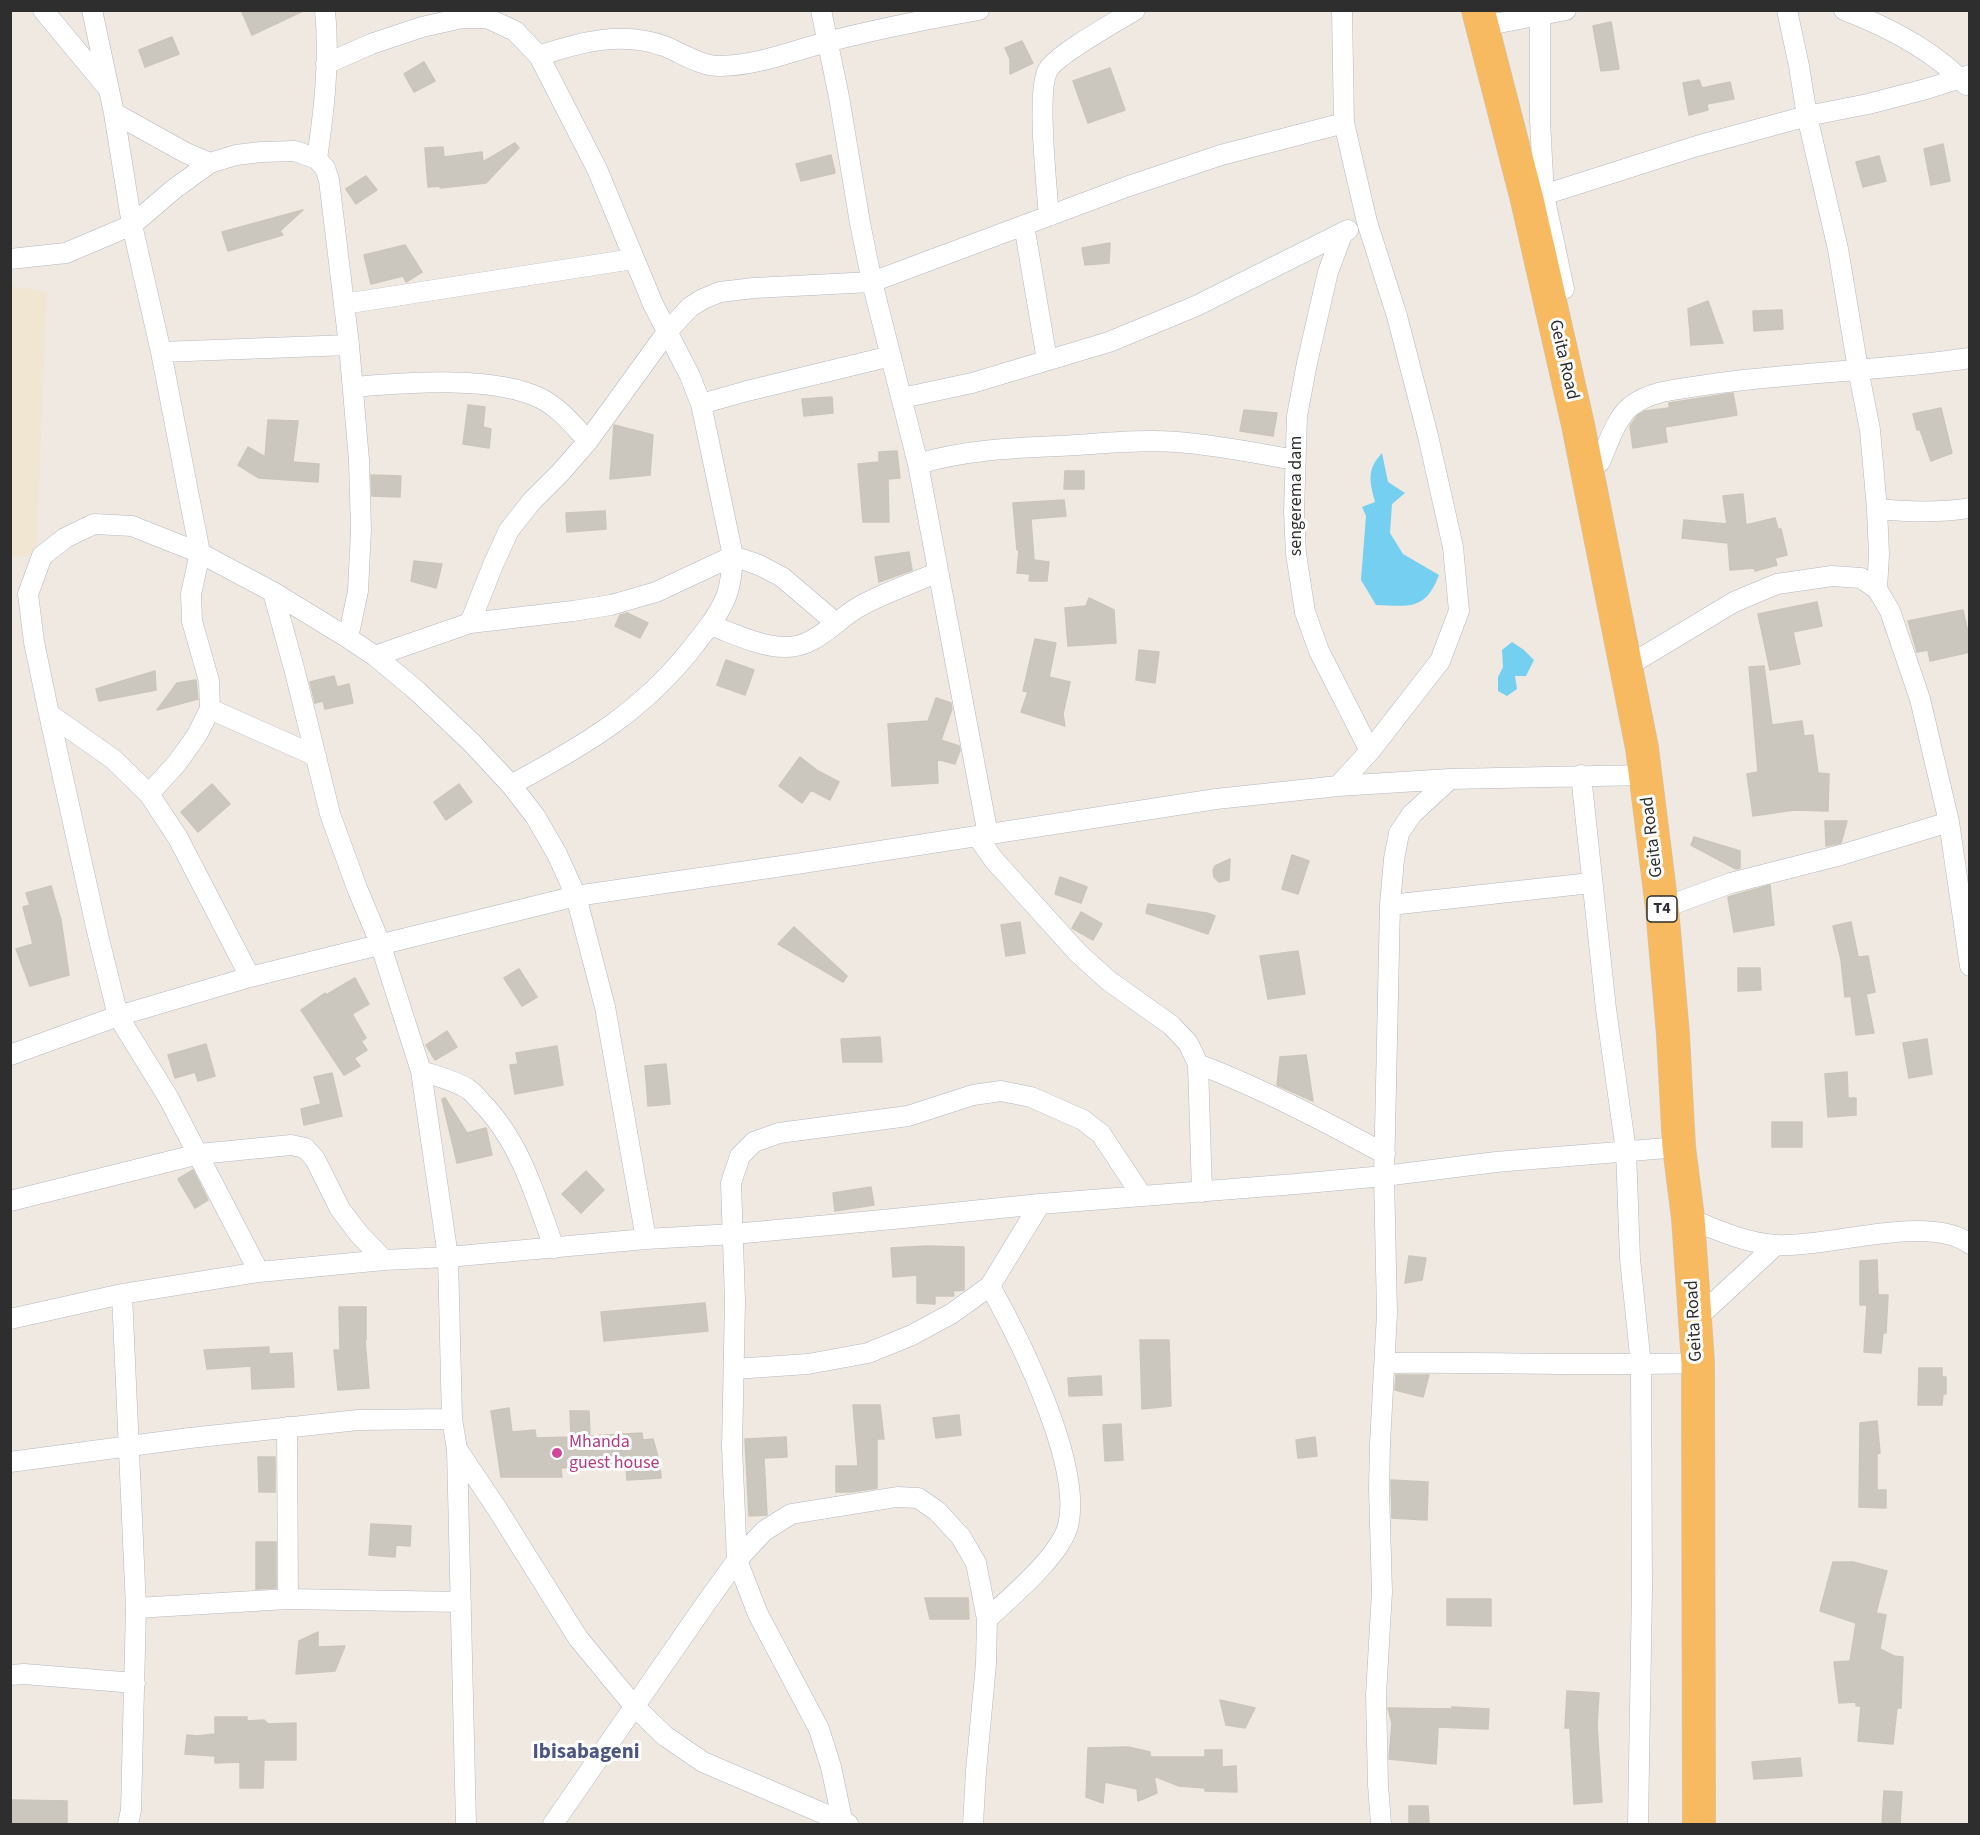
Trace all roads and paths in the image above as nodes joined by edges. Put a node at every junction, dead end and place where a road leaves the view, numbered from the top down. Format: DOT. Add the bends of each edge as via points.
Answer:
graph roads {
  1 [pos="43,10"];
  2 [pos="92,10"];
  3 [pos="821,10"];
  4 [pos="979,10"];
  5 [pos="1100,10"];
  6 [pos="1135,10"];
  7 [pos="1342,10"];
  8 [pos="1566,10"];
  9 [pos="1787,10"];
  10 [pos="1844,10"];
  11 [pos="326,12"];
  12 [pos="486,14"];
  13 [pos="1540,15"];
  14 [pos="919,16"];
  15 [pos="1481,18"];
  16 [pos="1115,24"];
  17 [pos="828,42"];
  18 [pos="539,56"];
  19 [pos="326,64"];
  20 [pos="1966,81"];
  21 [pos="109,89"];
  22 [pos="114,113"];
  23 [pos="1807,116"];
  24 [pos="1344,123"];
  25 [pos="316,159"];
  26 [pos="210,163"];
  27 [pos="1536,197"];
  28 [pos="1048,216"];
  29 [pos="1367,222"];
  30 [pos="132,225"];
  31 [pos="1024,225"];
  32 [pos="1343,232"];
  33 [pos="10,259"];
  34 [pos="633,259"];
  35 [pos="872,282"];
  36 [pos="344,304"];
  37 [pos="666,332"];
  38 [pos="349,345"];
  39 [pos="161,352"];
  40 [pos="891,356"];
  41 [pos="1970,358"];
  42 [pos="1047,360"];
  43 [pos="1857,369"];
  44 [pos="353,387"];
  45 [pos="902,398"];
  46 [pos="701,404"];
  47 [pos="588,441"];
  48 [pos="1295,460"];
  49 [pos="1600,462"];
  50 [pos="918,464"];
  51 [pos="1970,508"];
  52 [pos="1878,509"];
  53 [pos="200,553"];
  54 [pos="733,556"];
  55 [pos="938,572"];
  56 [pos="914,583"];
  57 [pos="1877,589"];
  58 [pos="273,592"];
  59 [pos="944,600"];
  60 [pos="470,623"];
  61 [pos="836,623"];
  62 [pos="710,625"];
  63 [pos="348,638"];
  64 [pos="375,656"];
  65 [pos="1632,663"];
  66 [pos="210,709"];
  67 [pos="49,714"];
  68 [pos="1370,751"];
  69 [pos="316,756"];
  70 [pos="1581,775"];
  71 [pos="1646,775"];
  72 [pos="1450,779"];
  73 [pos="511,785"];
  74 [pos="1338,786"];
  75 [pos="149,794"];
  76 [pos="1949,822"];
  77 [pos="983,836"];
  78 [pos="1591,883"];
  79 [pos="576,896"];
  80 [pos="1390,905"];
  81 [pos="1662,908"];
  82 [pos="380,943"];
  83 [pos="1970,966"];
  84 [pos="250,976"];
  85 [pos="118,1016"];
  86 [pos="10,1055"];
  87 [pos="1198,1064"];
  88 [pos="421,1071"];
  89 [pos="1679,1147"];
  90 [pos="1626,1151"];
  91 [pos="199,1154"];
  92 [pos="1385,1154"];
  93 [pos="1384,1176"];
  94 [pos="1203,1192"];
  95 [pos="1142,1196"];
  96 [pos="10,1201"];
  97 [pos="1040,1204"];
  98 [pos="1688,1218"];
  99 [pos="734,1234"];
  100 [pos="646,1239"];
  101 [pos="1970,1244"];
  102 [pos="1776,1245"];
  103 [pos="554,1248"];
  104 [pos="448,1257"];
  105 [pos="384,1260"];
  106 [pos="259,1272"];
  107 [pos="990,1286"];
  108 [pos="123,1294"];
  109 [pos="10,1318"];
  110 [pos="1696,1319"];
  111 [pos="1385,1363"];
  112 [pos="1698,1363"];
  113 [pos="1641,1365"];
  114 [pos="734,1368"];
  115 [pos="452,1419"];
  116 [pos="287,1427"];
  117 [pos="128,1447"];
  118 [pos="457,1449"];
  119 [pos="10,1462"];
  120 [pos="737,1560"];
  121 [pos="288,1599"];
  122 [pos="461,1602"];
  123 [pos="136,1608"];
  124 [pos="987,1618"];
  125 [pos="10,1675"];
  126 [pos="135,1683"];
  127 [pos="634,1706"];
  128 [pos="844,1823"];
  129 [pos="128,1824"];
  130 [pos="468,1824"];
  131 [pos="553,1824"];
  132 [pos="973,1824"];
  133 [pos="1381,1824"];
  134 [pos="1638,1824"];
  135 [pos="1699,1824"];
  1 -- 21 [label="street"];
  2 -- 21 [label="street"];
  3 -- 17 [label="street"];
  4 -- 14 [label="street"];
  5 -- 16 [label="street"];
  6 -- 16 [label="street"];
  7 -- 24 [label="street"];
  8 -- 13 [label="street"];
  9 -- 23 [label="street"];
  10 -- 20 [label="street" via="1883,25"];
  11 -- 19 [label="street"];
  12 -- 18 [label="street" via="515,31"];
  12 -- 19 [label="street" via="422,27"];
  13 -- 15 [label="street"];
  13 -- 27 [label="street"];
  14 -- 17 [label="street"];
  15 -- 27 [label="highway, Geita Road / T4"];
  16 -- 28 [label="street" via="1048,70 1042,106"];
  17 -- 18 [label="street" via="748,63 718,66 658,44 634,40 601,39"];
  17 -- 35 [label="street"];
  18 -- 34 [label="street" via="597,169"];
  19 -- 25 [label="street" via="325,103"];
  20 -- 23 [label="street"];
  21 -- 22 [label="street"];
  22 -- 26 [label="street"];
  22 -- 30 [label="street"];
  23 -- 27 [label="street"];
  23 -- 43 [label="street" via="1838,249"];
  24 -- 28 [label="street" via="1221,155"];
  24 -- 29 [label="street"];
  25 -- 26 [label="street" via="295,151 261,152"];
  25 -- 36 [label="street" via="329,180"];
  26 -- 30 [label="street"];
  27 -- 49 [label="street"];
  27 -- 65 [label="highway, Geita Road / T4" via="1578,425"];
  28 -- 31 [label="street"];
  29 -- 32 [label="street"];
  29 -- 68 [label="street" via="1397,316 1428,436 1453,547 1459,611 1440,661"];
  30 -- 33 [label="street" via="66,253"];
  30 -- 39 [label="street"];
  31 -- 35 [label="street"];
  31 -- 42 [label="street"];
  32 -- 42 [label="street" via="1196,306 1110,342"];
  32 -- 48 [label="street, sengerema dam" via="1328,272 1307,363 1297,416"];
  34 -- 36 [label="street"];
  34 -- 37 [label="street"];
  35 -- 37 [label="street" via="720,292 690,307"];
  35 -- 40 [label="street"];
  36 -- 38 [label="street"];
  37 -- 46 [label="street"];
  37 -- 47 [label="street"];
  38 -- 39 [label="street"];
  38 -- 44 [label="street"];
  39 -- 53 [label="street"];
  40 -- 45 [label="street"];
  40 -- 46 [label="street"];
  41 -- 43 [label="street"];
  42 -- 45 [label="street"];
  43 -- 49 [label="street" via="1660,392 1641,400 1622,416"];
  43 -- 52 [label="street" via="1870,430"];
  44 -- 47 [label="street" via="413,383 513,389 561,412"];
  44 -- 63 [label="street" via="362,530 358,591"];
  45 -- 50 [label="street"];
  46 -- 54 [label="street"];
  47 -- 60 [label="street" via="510,530"];
  48 -- 50 [label="street" via="1177,442 1135,441 978,451"];
  48 -- 68 [label="street, sengerema dam" via="1296,554 1305,612 1340,696"];
  49 -- 65 [label="street"];
  50 -- 55 [label="street"];
  51 -- 52 [label="street" via="1938,512"];
  52 -- 57 [label="street"];
  53 -- 58 [label="street"];
  53 -- 66 [label="street" via="191,594 192,621 209,681"];
  53 -- 67 [label="street" via="132,526 94,524 65,538 42,556 28,594"];
  54 -- 60 [label="street" via="656,592 611,605"];
  54 -- 61 [label="street" via="782,577"];
  54 -- 62 [label="street" via="725,599"];
  55 -- 56 [label="street"];
  55 -- 59 [label="street"];
  56 -- 59 [label="street"];
  56 -- 61 [label="street" via="858,608"];
  57 -- 65 [label="street" via="1861,578 1832,576 1778,584 1734,602"];
  57 -- 76 [label="street" via="1890,611 1920,699"];
  58 -- 63 [label="street"];
  58 -- 69 [label="street"];
  59 -- 77 [label="street"];
  60 -- 64 [label="street"];
  61 -- 62 [label="street" via="800,646 784,648"];
  62 -- 73 [label="street" via="663,683 628,714 595,738"];
  63 -- 64 [label="street"];
  64 -- 73 [label="street" via="471,742"];
  65 -- 71 [label="highway, Geita Road / T4"];
  66 -- 69 [label="street"];
  66 -- 75 [label="street" via="198,735"];
  67 -- 75 [label="street" via="113,759"];
  67 -- 85 [label="street"];
  68 -- 74 [label="street"];
  69 -- 82 [label="street" via="330,814"];
  70 -- 71 [label="street"];
  70 -- 72 [label="street"];
  70 -- 78 [label="street"];
  71 -- 81 [label="highway, Geita Road / T4"];
  72 -- 74 [label="street"];
  72 -- 80 [label="street" via="1412,814 1399,832"];
  73 -- 79 [label="street" via="551,845"];
  74 -- 77 [label="street" via="1216,799"];
  75 -- 84 [label="street" via="178,838"];
  76 -- 81 [label="street" via="1731,883"];
  76 -- 83 [label="street"];
  77 -- 79 [label="street"];
  77 -- 87 [label="street" via="994,860 1078,953 1109,981 1171,1025 1188,1043"];
  78 -- 80 [label="street"];
  78 -- 90 [label="street"];
  79 -- 82 [label="street"];
  79 -- 100 [label="street" via="605,1007"];
  80 -- 92 [label="street"];
  81 -- 89 [label="highway, Geita Road / T4"];
  82 -- 84 [label="street"];
  82 -- 88 [label="street"];
  84 -- 85 [label="street"];
  85 -- 86 [label="street"];
  85 -- 91 [label="street"];
  87 -- 92 [label="street" via="1266,1092"];
  87 -- 94 [label="street"];
  88 -- 103 [label="street" via="469,1089 493,1114 532,1184"];
  88 -- 104 [label="street"];
  89 -- 90 [label="street"];
  89 -- 98 [label="highway, Geita Road / T4"];
  90 -- 93 [label="street"];
  90 -- 113 [label="street" via="1630,1259"];
  91 -- 96 [label="street"];
  91 -- 105 [label="street" via="270,1146 305,1148 340,1209"];
  91 -- 106 [label="street"];
  92 -- 93 [label="street"];
  93 -- 94 [label="street"];
  93 -- 111 [label="street"];
  94 -- 95 [label="street"];
  95 -- 97 [label="street"];
  95 -- 99 [label="street" via="1101,1134 1083,1120 1031,1097 1001,1092 973,1095 908,1116 779,1133 754,1142 740,1156 731,1183"];
  97 -- 99 [label="street"];
  97 -- 107 [label="street"];
  98 -- 102 [label="street" via="1736,1238"];
  98 -- 110 [label="highway, Geita Road / T4"];
  99 -- 100 [label="street"];
  99 -- 114 [label="street"];
  100 -- 103 [label="street"];
  101 -- 102 [label="street" via="1960,1237 1923,1230"];
  102 -- 110 [label="street"];
  103 -- 104 [label="street"];
  104 -- 105 [label="street"];
  104 -- 115 [label="street"];
  105 -- 106 [label="street"];
  106 -- 108 [label="street"];
  107 -- 114 [label="street" via="951,1314 868,1353 808,1364"];
  107 -- 124 [label="street" via="1058,1436 1068,1475 1069,1504 1068,1527 1058,1546 1020,1589"];
  108 -- 109 [label="street"];
  108 -- 117 [label="street"];
  110 -- 112 [label="highway, Geita Road / T4"];
  111 -- 113 [label="street"];
  111 -- 133 [label="street" via="1380,1444 1382,1592 1376,1695"];
  112 -- 113 [label="street"];
  112 -- 135 [label="highway, Geita Road / T4"];
  113 -- 134 [label="street"];
  114 -- 120 [label="street" via="732,1448"];
  115 -- 116 [label="street" via="358,1420"];
  115 -- 118 [label="street"];
  116 -- 117 [label="street"];
  116 -- 121 [label="street"];
  117 -- 119 [label="street"];
  117 -- 123 [label="street"];
  118 -- 122 [label="street"];
  118 -- 127 [label="street" via="578,1638"];
  120 -- 124 [label="street" via="764,1531 791,1514 897,1497 918,1498 937,1511 961,1537 976,1563"];
  120 -- 127 [label="street"];
  120 -- 128 [label="street" via="758,1614 819,1729"];
  121 -- 122 [label="street"];
  121 -- 123 [label="street"];
  122 -- 130 [label="street"];
  123 -- 126 [label="street"];
  124 -- 132 [label="street"];
  125 -- 126 [label="street"];
  126 -- 129 [label="street"];
  127 -- 128 [label="street" via="665,1736 703,1762"];
  127 -- 131 [label="street"];
}
